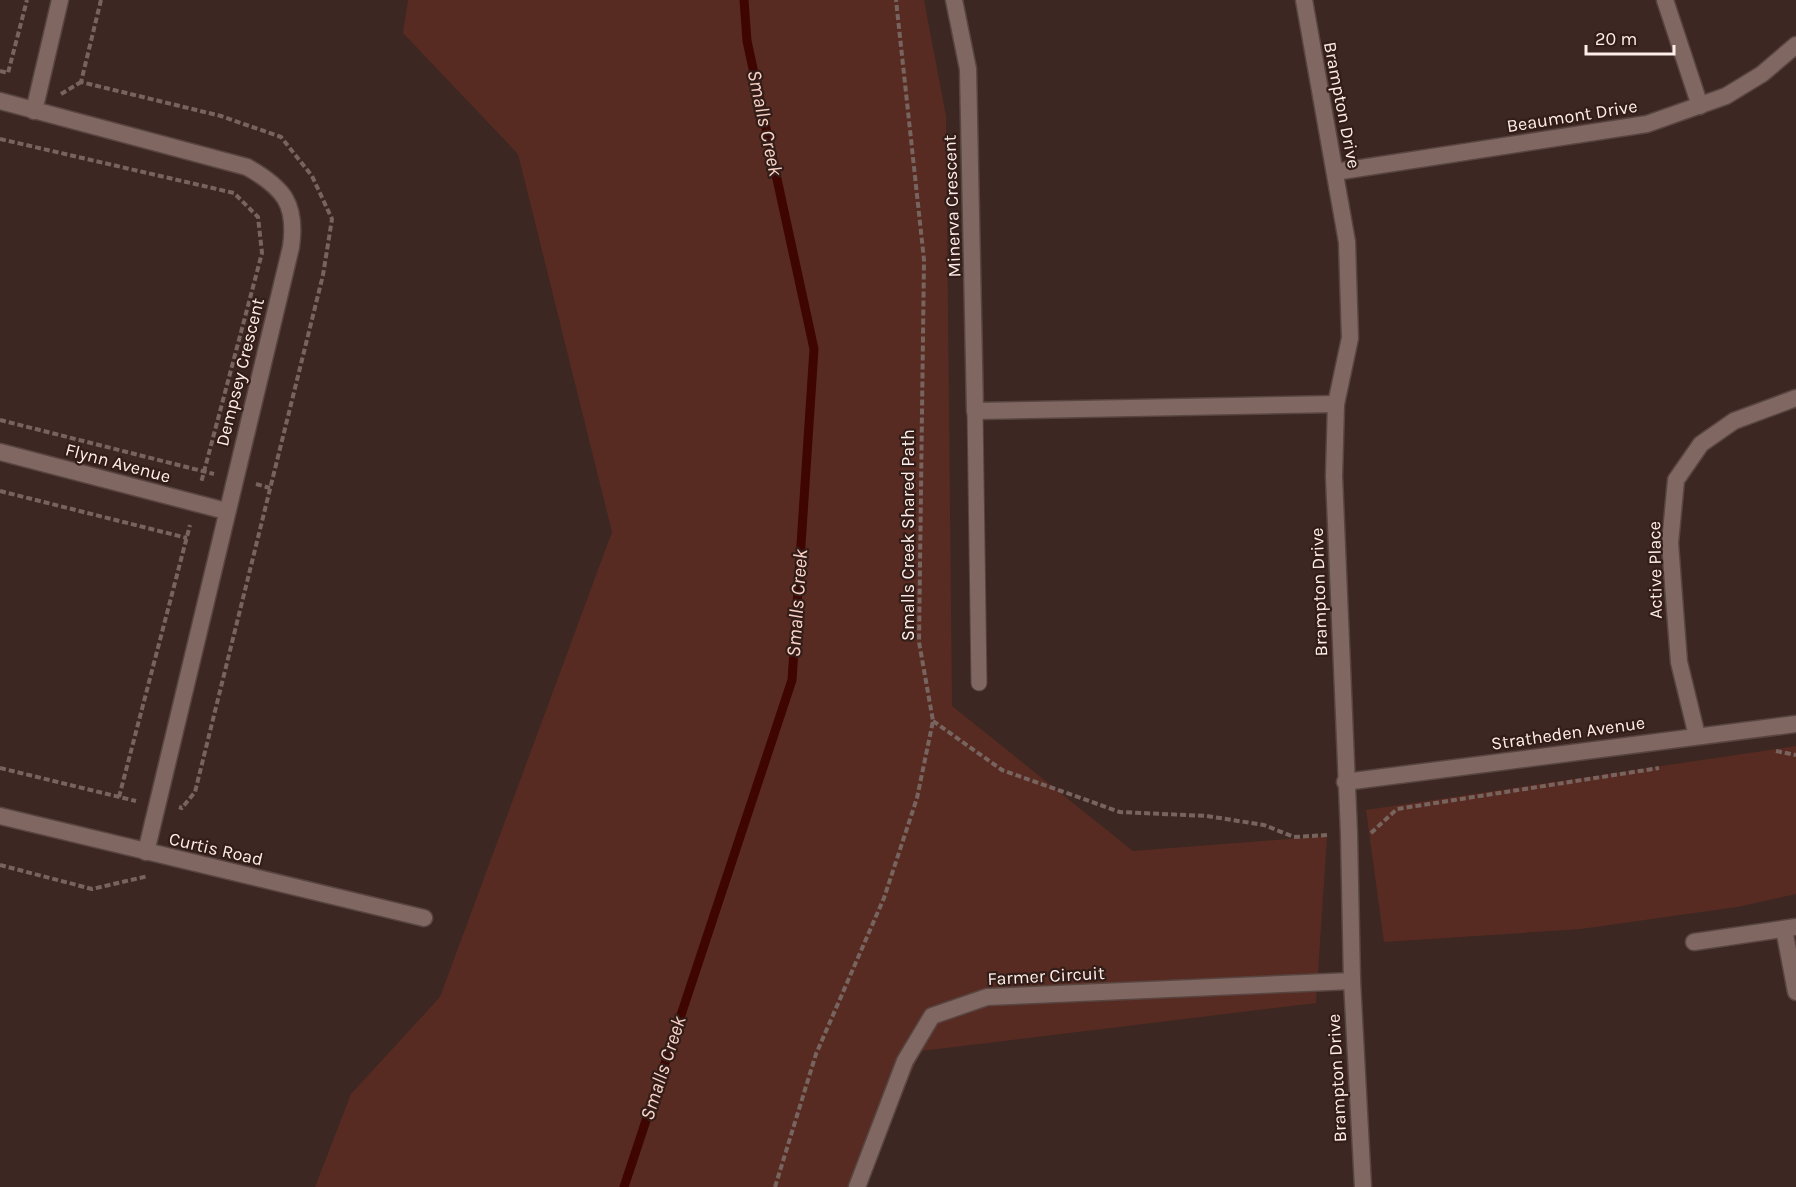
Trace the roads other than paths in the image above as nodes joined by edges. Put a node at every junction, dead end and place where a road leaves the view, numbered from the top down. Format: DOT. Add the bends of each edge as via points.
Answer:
graph roads {
  1 [pos="60,0"];
  2 [pos="954,0"];
  3 [pos="1304,0"];
  4 [pos="1665,0"];
  5 [pos="1796,45"];
  6 [pos="0,101"];
  7 [pos="1700,106"];
  8 [pos="34,111"];
  9 [pos="1335,172"];
  10 [pos="1796,398"];
  11 [pos="1336,404"];
  12 [pos="975,411"];
  13 [pos="0,452"];
  14 [pos="226,511"];
  15 [pos="979,683"];
  16 [pos="1796,724"];
  17 [pos="1697,735"];
  18 [pos="1345,782"];
  19 [pos="0,816"];
  20 [pos="146,852"];
  21 [pos="424,918"];
  22 [pos="1790,928"];
  23 [pos="1694,942"];
  24 [pos="1352,981"];
  25 [pos="1796,992"];
  26 [pos="857,1187"];
  27 [pos="1362,1187"];
  1 -- 8 [label="street"];
  2 -- 12 [label="street, Minerva Crescent" via="968,69"];
  3 -- 9 [label="street, Brampton Drive"];
  4 -- 7 [label="street"];
  5 -- 7 [label="street, Beaumont Drive" via="1762,74 1726,96"];
  6 -- 8 [label="street, Dempsey Crescent"];
  7 -- 9 [label="street, Beaumont Drive" via="1647,124"];
  8 -- 14 [label="street, Dempsey Crescent" via="247,167 265,177 288,205 294,223 291,248"];
  9 -- 11 [label="street, Brampton Drive" via="1347,242 1350,338"];
  10 -- 17 [label="street, Active Place" via="1734,421 1701,444 1676,480 1670,543 1679,662"];
  11 -- 12 [label="street"];
  11 -- 18 [label="street, Brampton Drive" via="1334,476"];
  12 -- 15 [label="lane, Minerva Crescent"];
  13 -- 14 [label="street, Flynn Avenue"];
  14 -- 20 [label="street, Dempsey Crescent"];
  16 -- 17 [label="street, Stratheden Avenue"];
  17 -- 18 [label="street, Stratheden Avenue"];
  18 -- 24 [label="street, Brampton Drive"];
  19 -- 20 [label="street, Curtis Road"];
  20 -- 21 [label="street, Curtis Road"];
  22 -- 23 [label="street"];
  22 -- 25 [label="street"];
  24 -- 26 [label="street, Farmer Circuit" via="987,997 932,1016 905,1061"];
  24 -- 27 [label="street, Brampton Drive"];
}
